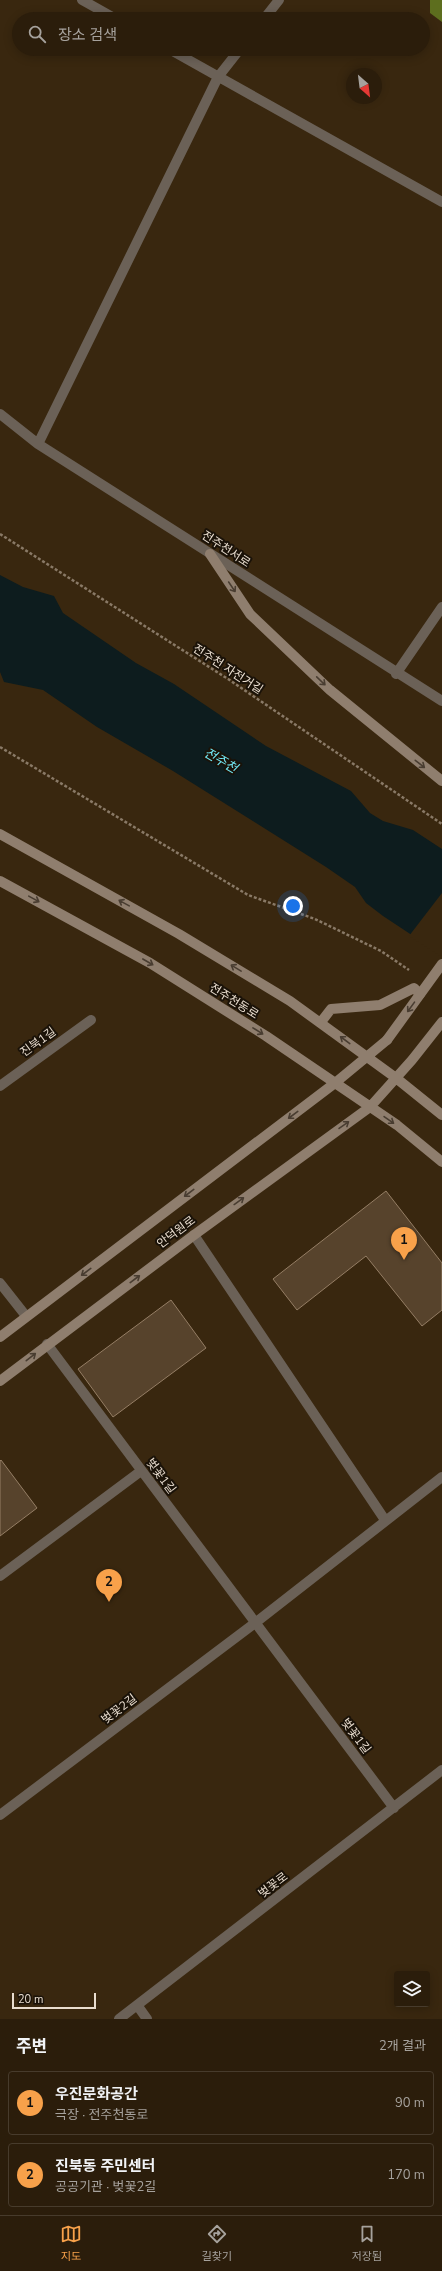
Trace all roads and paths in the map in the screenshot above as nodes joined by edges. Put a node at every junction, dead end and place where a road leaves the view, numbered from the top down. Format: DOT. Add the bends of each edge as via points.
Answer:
graph roads {
  1 [pos="82,0"];
  2 [pos="279,0"];
  3 [pos="103,12"];
  4 [pos="270,12"];
  5 [pos="182,56"];
  6 [pos="234,56"];
  7 [pos="218,76"];
  8 [pos="442,202"];
  9 [pos="0,414"];
  10 [pos="38,444"];
  11 [pos="0,534"];
  12 [pos="210,554"];
  13 [pos="442,608"];
  14 [pos="396,674"];
  15 [pos="442,701"];
  16 [pos="0,747"];
  17 [pos="442,781"];
  18 [pos="442,824"];
  19 [pos="0,834"];
  20 [pos="0,880"];
  21 [pos="442,964"];
  22 [pos="412,972"];
  23 [pos="420,994"];
  24 [pos="91,1020"];
  25 [pos="321,1022"];
  26 [pos="441,1025"];
  27 [pos="368,1057"];
  28 [pos="396,1078"];
  29 [pos="335,1083"];
  30 [pos="0,1086"];
  31 [pos="370,1107"];
  32 [pos="442,1115"];
  33 [pos="442,1162"];
  34 [pos="194,1234"];
  35 [pos="0,1283"];
  36 [pos="26,1316"];
  37 [pos="0,1337"];
  38 [pos="47,1344"];
  39 [pos="0,1381"];
  40 [pos="142,1471"];
  41 [pos="442,1476"];
  42 [pos="385,1520"];
  43 [pos="0,1576"];
  44 [pos="255,1623"];
  45 [pos="442,1770"];
  46 [pos="394,1808"];
  47 [pos="0,1815"];
  48 [pos="137,2005"];
  49 [pos="119,2019"];
  50 [pos="147,2019"];
  1 -- 3 [label="street"];
  2 -- 4 [label="street"];
  5 -- 7 [label="street"];
  6 -- 7 [label="street"];
  7 -- 8 [label="street"];
  7 -- 10 [label="street"];
  9 -- 10 [label="street, 전주천서로"];
  10 -- 12 [label="street, 전주천서로"];
  11 -- 18 [label="path, 전주천 자전거길" via="228,679"];
  12 -- 14 [label="street, 전주천서로"];
  12 -- 17 [label="street, one-way" via="250,614 330,690"];
  13 -- 14 [label="street"];
  14 -- 15 [label="street, 전주천서로"];
  16 -- 22 [label="path" via="248,895 315,918 381,951"];
  25 -- 19 [label="street, one-way" via="179,934"];
  20 -- 29 [label="street, 전주천동로, one-way" via="150,963"];
  21 -- 23 [label="street, 안덕원로, bridge"];
  23 -- 25 [label="street" via="414,988 380,1005 331,1009"];
  23 -- 27 [label="street, 안덕원로, one-way, bridge" via="387,1040"];
  24 -- 30 [label="street, 진북1길"];
  27 -- 25 [label="street, one-way"];
  26 -- 28 [label="street, 안덕원로"];
  27 -- 28 [label="street"];
  27 -- 29 [label="street, 안덕원로"];
  28 -- 31 [label="street, 안덕원로"];
  28 -- 32 [label="street"];
  29 -- 31 [label="street, 전주천동로"];
  29 -- 36 [label="street, 안덕원로, one-way"];
  31 -- 33 [label="street, 전주천동로, one-way"];
  34 -- 31 [label="street, 안덕원로, one-way"];
  38 -- 34 [label="street, 안덕원로, one-way"];
  34 -- 42 [label="street"];
  35 -- 36 [label="street"];
  36 -- 37 [label="street, 안덕원로"];
  39 -- 38 [label="street, 안덕원로, one-way"];
  38 -- 40 [label="street, 벚꽃1길"];
  40 -- 43 [label="street"];
  40 -- 44 [label="street, 벚꽃1길"];
  41 -- 42 [label="street"];
  42 -- 44 [label="street"];
  44 -- 46 [label="street, 벚꽃1길"];
  44 -- 47 [label="street, 벚꽃2길"];
  45 -- 46 [label="street, 벚꽃로"];
  46 -- 48 [label="street, 벚꽃로"];
  48 -- 49 [label="street, 벚꽃로"];
  48 -- 50 [label="street"];
}
